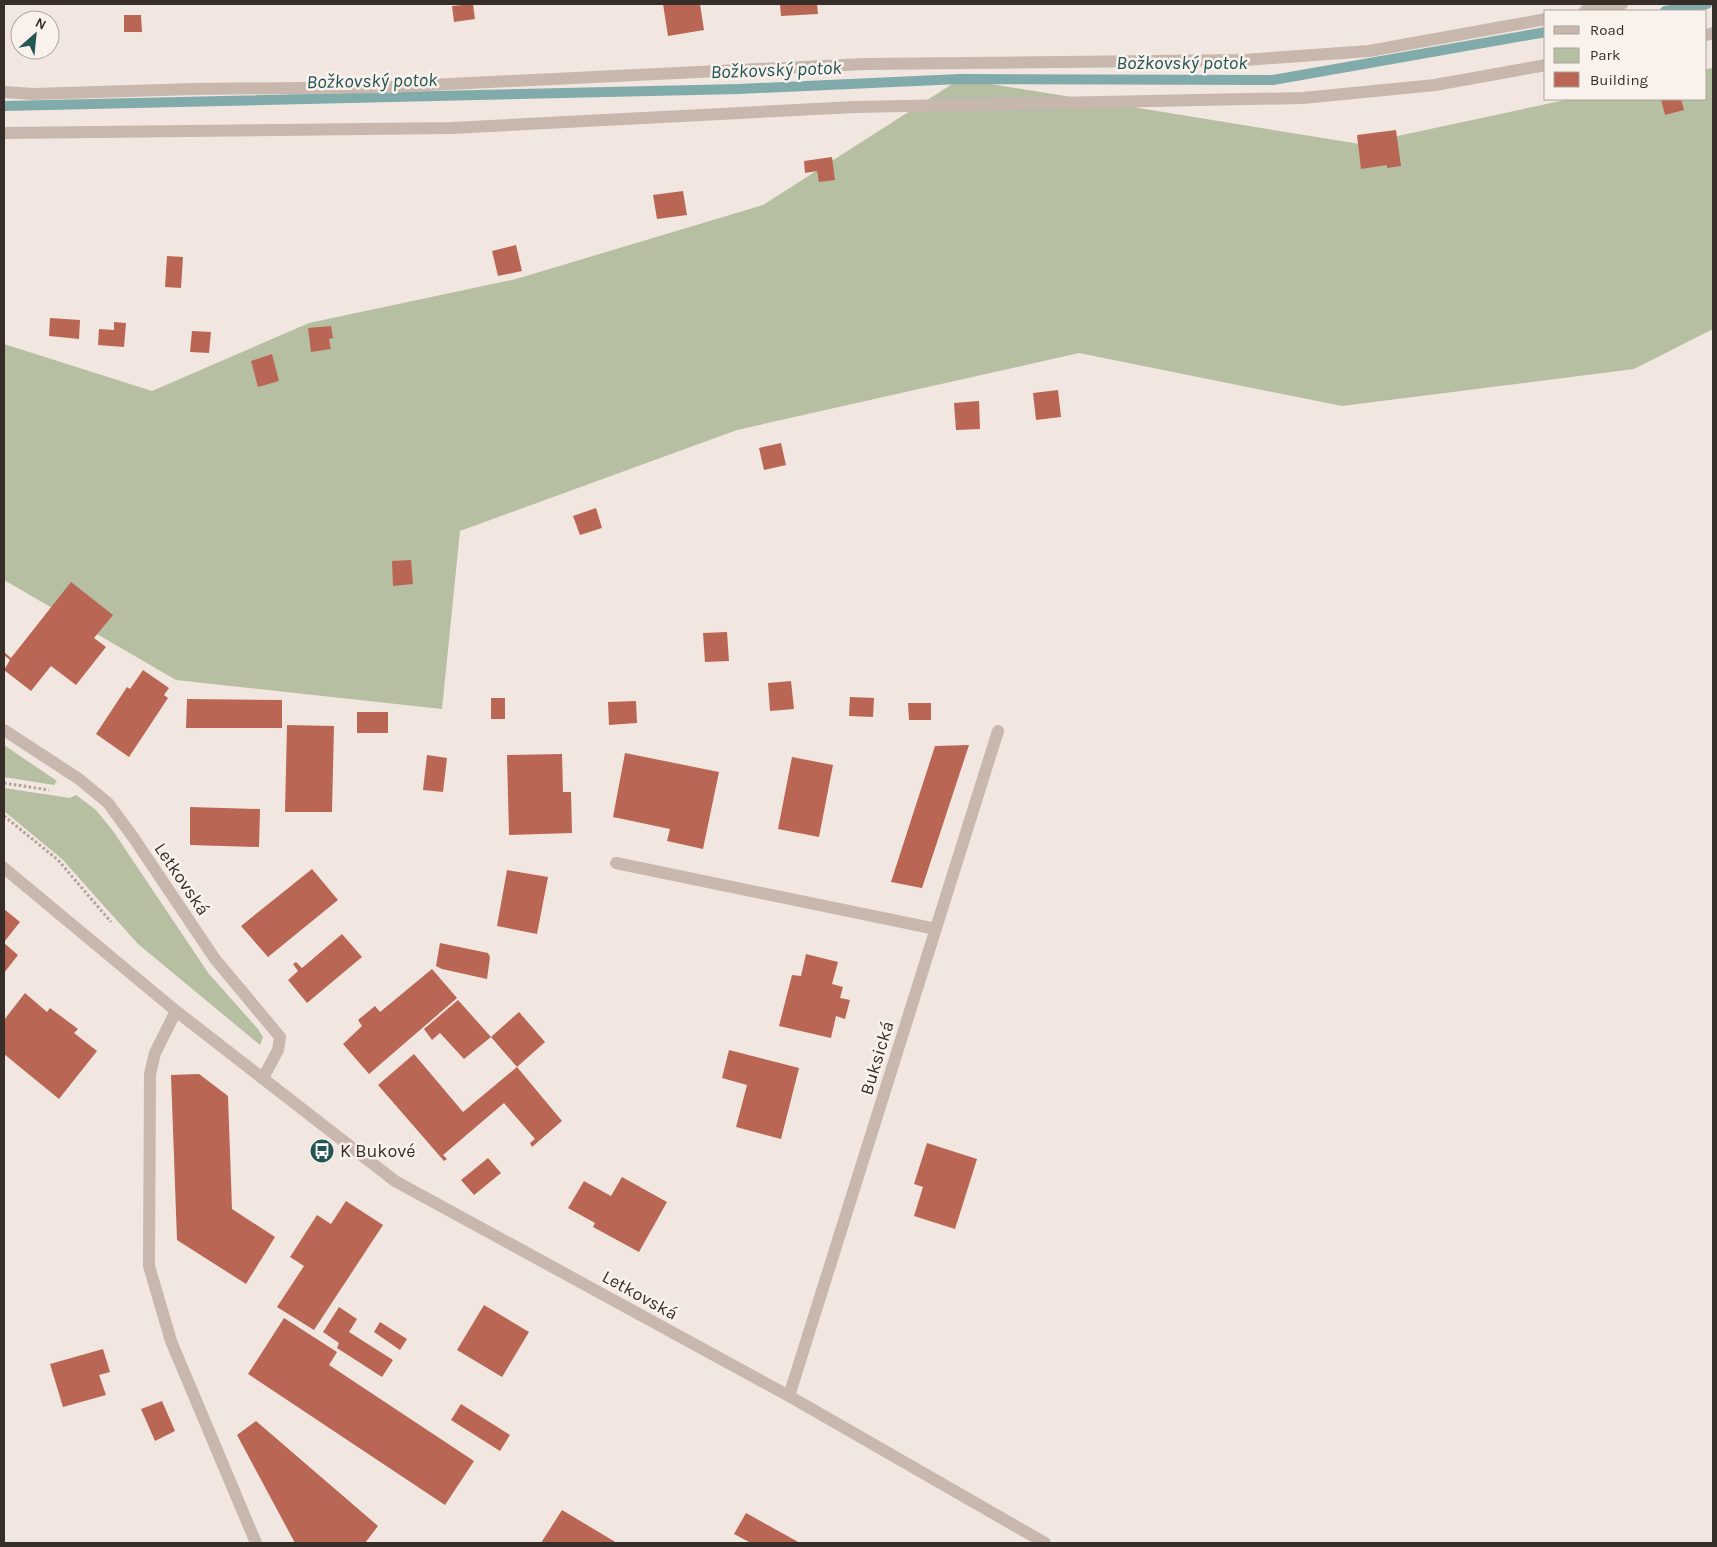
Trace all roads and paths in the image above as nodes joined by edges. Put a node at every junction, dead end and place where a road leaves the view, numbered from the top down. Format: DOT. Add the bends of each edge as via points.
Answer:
graph roads {
  1 [pos="1622,4"];
  2 [pos="1590,10"];
  3 [pos="1544,19"];
  4 [pos="1544,65"];
  5 [pos="4,92"];
  6 [pos="4,133"];
  7 [pos="4,730"];
  8 [pos="998,731"];
  9 [pos="4,816"];
  10 [pos="616,863"];
  11 [pos="4,868"];
  12 [pos="116,928"];
  13 [pos="936,929"];
  14 [pos="176,1011"];
  15 [pos="263,1078"];
  16 [pos="789,1396"];
  17 [pos="256,1543"];
  18 [pos="1045,1543"];
  1 -- 2 [label="street"];
  3 -- 5 [label="street" via="1369,51 1244,60 864,64 388,87"];
  4 -- 6 [label="street" via="1435,85 1303,98 854,107 452,128"];
  7 -- 15 [label="street, Letkovská" via="79,779 108,803 215,959 280,1037 278,1050"];
  8 -- 13 [label="street, Buksická"];
  9 -- 12 [label="path" via="58,860"];
  10 -- 13 [label="street"];
  11 -- 14 [label="street, Letkovská"];
  13 -- 16 [label="street, Buksická"];
  14 -- 15 [label="street, Letkovská"];
  14 -- 17 [label="street" via="155,1053 150,1074 149,1266 171,1341"];
  15 -- 16 [label="street, Letkovská" via="395,1181"];
  16 -- 18 [label="street, Letkovská"];
}
